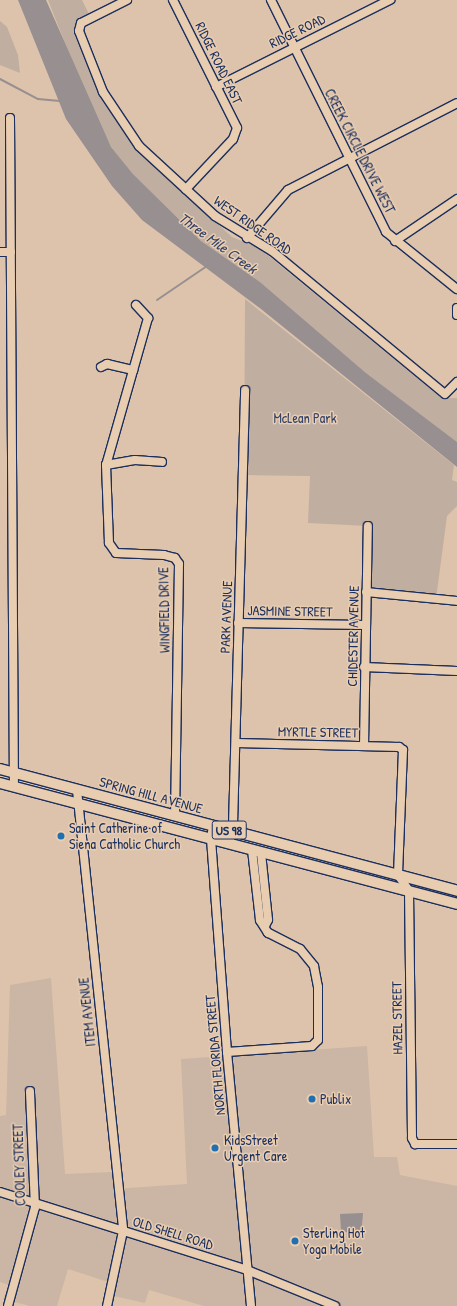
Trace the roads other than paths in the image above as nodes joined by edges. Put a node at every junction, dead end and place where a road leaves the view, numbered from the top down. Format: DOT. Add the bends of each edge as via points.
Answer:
graph roads {
  1 [pos="126,0"];
  2 [pos="174,0"];
  3 [pos="271,0"];
  4 [pos="390,0"];
  5 [pos="294,47"];
  6 [pos="216,87"];
  7 [pos="457,104"];
  8 [pos="10,118"];
  9 [pos="348,161"];
  10 [pos="186,189"];
  11 [pos="457,200"];
  12 [pos="247,238"];
  13 [pos="395,241"];
  14 [pos="0,252"];
  15 [pos="11,252"];
  16 [pos="457,289"];
  17 [pos="136,305"];
  18 [pos="457,308"];
  19 [pos="457,315"];
  20 [pos="101,367"];
  21 [pos="133,370"];
  22 [pos="457,382"];
  23 [pos="245,390"];
  24 [pos="162,462"];
  25 [pos="106,465"];
  26 [pos="368,526"];
  27 [pos="366,592"];
  28 [pos="457,601"];
  29 [pos="238,623"];
  30 [pos="365,624"];
  31 [pos="364,667"];
  32 [pos="457,672"];
  33 [pos="236,743"];
  34 [pos="364,746"];
  35 [pos="0,769"];
  36 [pos="14,773"];
  37 [pos="0,783"];
  38 [pos="14,786"];
  39 [pos="78,790"];
  40 [pos="79,804"];
  41 [pos="176,815"];
  42 [pos="213,826"];
  43 [pos="233,831"];
  44 [pos="210,839"];
  45 [pos="230,844"];
  46 [pos="257,851"];
  47 [pos="398,876"];
  48 [pos="409,891"];
  49 [pos="457,891"];
  50 [pos="457,904"];
  51 [pos="227,1052"];
  52 [pos="30,1091"];
  53 [pos="457,1144"];
  54 [pos="0,1192"];
  55 [pos="36,1203"];
  56 [pos="123,1231"];
  57 [pos="247,1270"];
  58 [pos="8,1306"];
  59 [pos="107,1306"];
  60 [pos="251,1306"];
  61 [pos="335,1306"];
  1 -- 10 [label="street, WEST RIDGE ROAD" via="81,23 79,32 103,92 139,146"];
  2 -- 6 [label="street, RIDGE ROAD EAST"];
  3 -- 5 [label="street, CREEK CIRCLE DRIVE WEST"];
  4 -- 5 [label="street, RIDGE ROAD"];
  5 -- 6 [label="street, RIDGE ROAD"];
  5 -- 9 [label="street, CREEK CIRCLE DRIVE WEST"];
  6 -- 10 [label="street, RIDGE ROAD EAST" via="237,128 233,139"];
  7 -- 9 [label="street"];
  8 -- 15 [label="street"];
  9 -- 12 [label="street" via="288,190"];
  9 -- 13 [label="street, CREEK CIRCLE DRIVE WEST" via="386,232"];
  10 -- 12 [label="street, WEST RIDGE ROAD"];
  11 -- 13 [label="street"];
  12 -- 22 [label="street, WEST RIDGE ROAD" via="272,251 445,394"];
  13 -- 16 [label="street, CREEK CIRCLE DRIVE WEST"];
  14 -- 15 [label="street"];
  15 -- 36 [label="street"];
  17 -- 21 [label="street, WINGFIELD DRIVE" via="148,318"];
  18 -- 19 [label="street"];
  20 -- 21 [label="street" via="107,364"];
  21 -- 25 [label="street, WINGFIELD DRIVE"];
  23 -- 29 [label="street, PARK AVENUE"];
  24 -- 25 [label="street" via="134,460"];
  25 -- 41 [label="street, WINGFIELD DRIVE" via="109,543 116,553 164,554 175,558 179,564"];
  26 -- 27 [label="street, CHIDESTER AVENUE"];
  27 -- 28 [label="street"];
  27 -- 30 [label="street, CHIDESTER AVENUE"];
  29 -- 30 [label="street, JASMINE STREET"];
  29 -- 33 [label="street, PARK AVENUE"];
  30 -- 31 [label="street, CHIDESTER AVENUE"];
  31 -- 32 [label="street"];
  31 -- 34 [label="street, CHIDESTER AVENUE"];
  33 -- 34 [label="street, MYRTLE STREET"];
  33 -- 43 [label="street, PARK AVENUE"];
  34 -- 47 [label="street, MYRTLE STREET" via="399,747 403,750"];
  35 -- 36 [label="main road, SPRING HILL AVENUE / US 98"];
  36 -- 38 [label="street"];
  36 -- 39 [label="main road, SPRING HILL AVENUE / US 98"];
  37 -- 38 [label="main road, SPRING HILL AVENUE / US 98"];
  38 -- 40 [label="main road, SPRING HILL AVENUE / US 98"];
  39 -- 40 [label="street, ITEM AVENUE"];
  39 -- 41 [label="main road, SPRING HILL AVENUE / US 98"];
  40 -- 44 [label="main road, SPRING HILL AVENUE / US 98"];
  40 -- 56 [label="street, ITEM AVENUE"];
  41 -- 42 [label="main road, SPRING HILL AVENUE / US 98"];
  42 -- 43 [label="main road, SPRING HILL AVENUE / US 98"];
  42 -- 44 [label="street, NORTH FLORIDA STREET"];
  43 -- 45 [label="street, PARK AVENUE"];
  43 -- 47 [label="main road, SPRING HILL AVENUE / US 98"];
  44 -- 45 [label="main road, SPRING HILL AVENUE / US 98"];
  44 -- 51 [label="street, NORTH FLORIDA STREET"];
  45 -- 46 [label="main road, SPRING HILL AVENUE / US 98"];
  46 -- 48 [label="main road, SPRING HILL AVENUE / US 98"];
  46 -- 51 [label="street" via="260,920 274,937 300,949 314,966 318,987 316,1044"];
  47 -- 48 [label="street"];
  47 -- 49 [label="main road, SPRING HILL AVENUE / US 98"];
  48 -- 50 [label="main road, SPRING HILL AVENUE / US 98"];
  48 -- 53 [label="street, HAZEL STREET" via="412,1138 415,1144"];
  51 -- 57 [label="street, NORTH FLORIDA STREET"];
  52 -- 55 [label="street, COOLEY STREET"];
  54 -- 55 [label="street, OLD SHELL ROAD"];
  55 -- 56 [label="street, OLD SHELL ROAD"];
  55 -- 58 [label="street, COOLEY STREET"];
  56 -- 57 [label="street, OLD SHELL ROAD"];
  56 -- 59 [label="street, ITEM AVENUE"];
  57 -- 60 [label="street, NORTH FLORIDA STREET"];
  57 -- 61 [label="street, OLD SHELL ROAD"];
}
